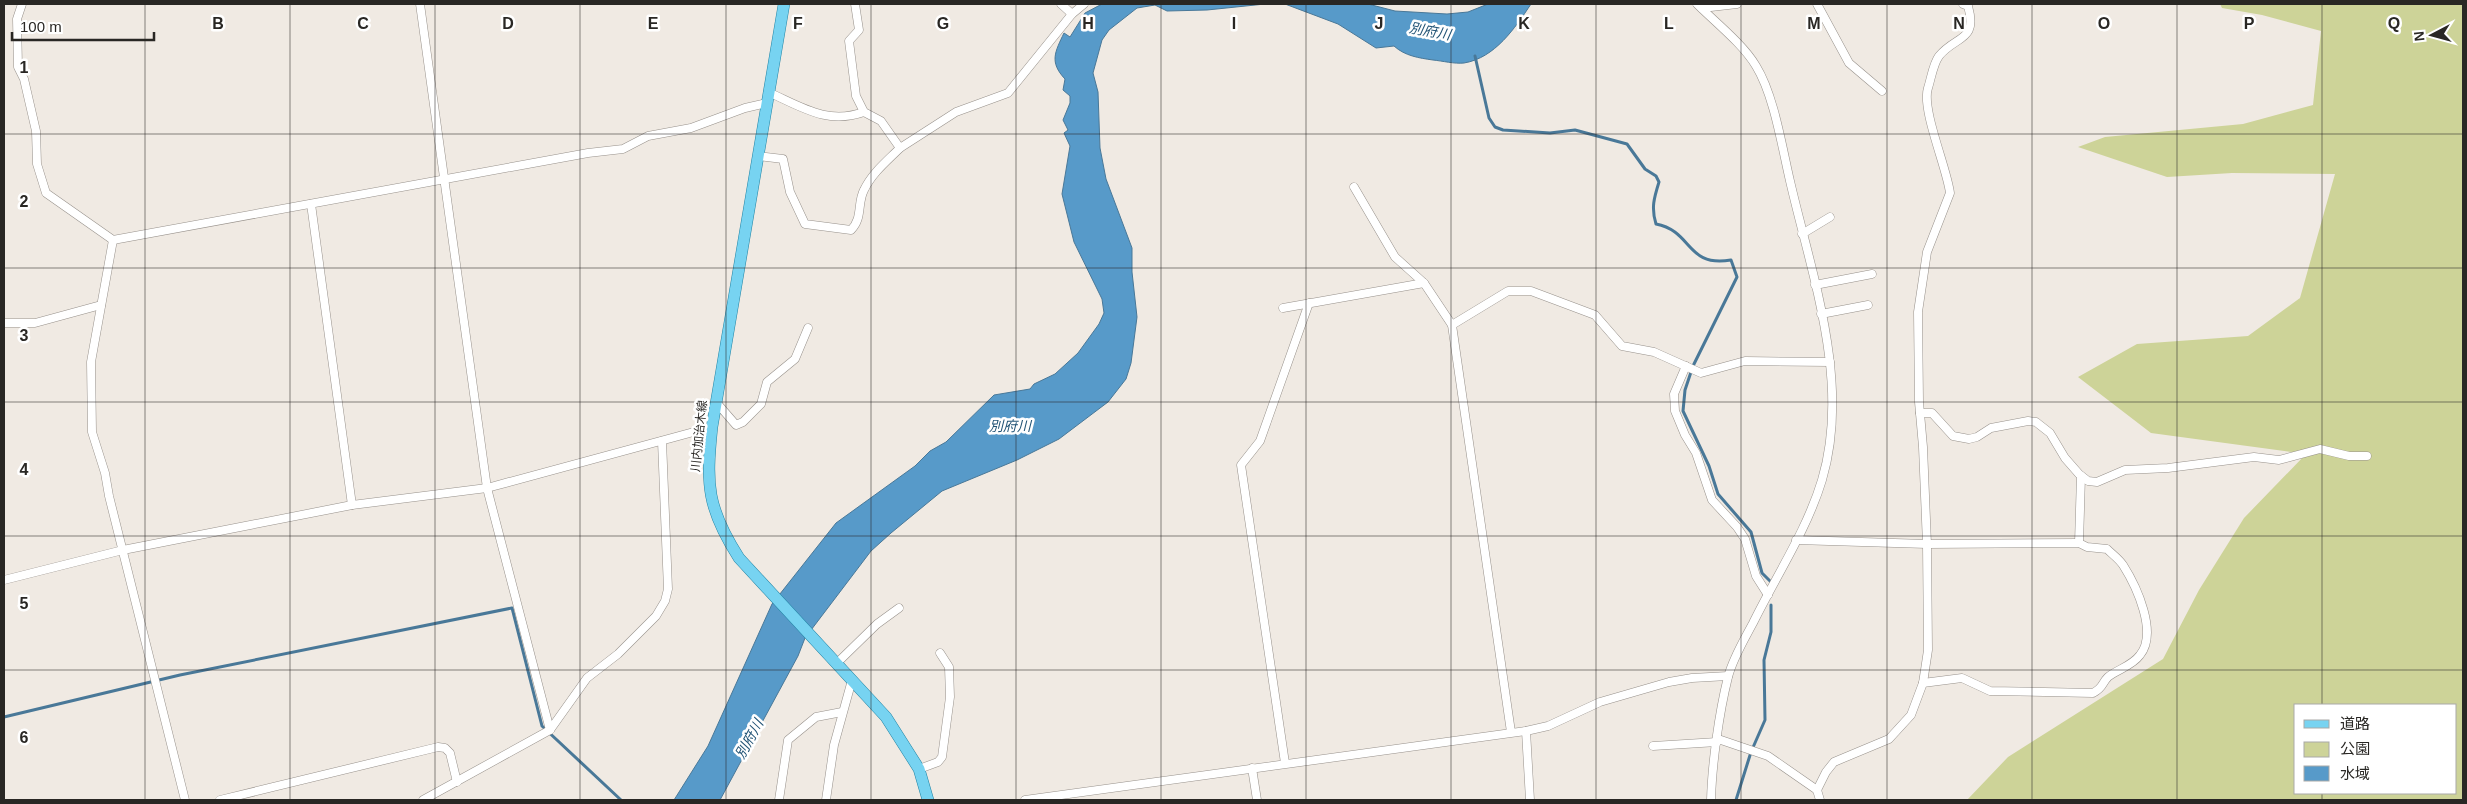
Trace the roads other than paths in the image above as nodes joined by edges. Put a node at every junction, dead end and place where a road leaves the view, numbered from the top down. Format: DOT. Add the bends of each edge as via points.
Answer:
graph roads {
  1 [pos="22,4"];
  2 [pos="420,4"];
  3 [pos="784,4"];
  4 [pos="856,4"];
  5 [pos="866,4"];
  6 [pos="1061,4"];
  7 [pos="1084,4"];
  8 [pos="1737,4"];
  9 [pos="1817,4"];
  10 [pos="1963,4"];
  11 [pos="1700,6"];
  12 [pos="1072,14"];
  13 [pos="1882,91"];
  14 [pos="768,98"];
  15 [pos="864,112"];
  16 [pos="900,148"];
  17 [pos="758,156"];
  18 [pos="444,180"];
  19 [pos="1354,187"];
  20 [pos="311,204"];
  21 [pos="1830,217"];
  22 [pos="1802,234"];
  23 [pos="113,240"];
  24 [pos="1872,274"];
  25 [pos="1424,283"];
  26 [pos="1815,285"];
  27 [pos="1309,302"];
  28 [pos="1868,305"];
  29 [pos="101,306"];
  30 [pos="1283,308"];
  31 [pos="1821,314"];
  32 [pos="4,323"];
  33 [pos="1452,325"];
  34 [pos="808,328"];
  35 [pos="1830,362"];
  36 [pos="1687,366"];
  37 [pos="716,402"];
  38 [pos="1920,413"];
  39 [pos="712,427"];
  40 [pos="662,441"];
  41 [pos="2367,456"];
  42 [pos="2081,476"];
  43 [pos="487,488"];
  44 [pos="352,505"];
  45 [pos="1796,540"];
  46 [pos="2079,543"];
  47 [pos="1927,544"];
  48 [pos="123,550"];
  49 [pos="4,580"];
  50 [pos="1768,595"];
  51 [pos="899,608"];
  52 [pos="940,653"];
  53 [pos="837,663"];
  54 [pos="1728,676"];
  55 [pos="852,680"];
  56 [pos="1923,683"];
  57 [pos="842,712"];
  58 [pos="550,730"];
  59 [pos="1526,731"];
  60 [pos="1511,732"];
  61 [pos="1717,741"];
  62 [pos="1654,746"];
  63 [pos="1285,763"];
  64 [pos="1252,768"];
  65 [pos="920,769"];
  66 [pos="457,782"];
  67 [pos="1817,790"];
  68 [pos="1091,791"];
  69 [pos="185,800"];
  70 [pos="220,800"];
  71 [pos="423,800"];
  72 [pos="779,800"];
  73 [pos="826,800"];
  74 [pos="928,800"];
  75 [pos="1025,800"];
  76 [pos="1092,800"];
  77 [pos="1256,800"];
  78 [pos="1530,800"];
  79 [pos="1711,800"];
  80 [pos="1820,800"];
  1 -- 23 [label="street" via="17,19 18,67 24,79 36,131 37,164 46,194"];
  2 -- 18 [label="street"];
  3 -- 14 [label="main road, 川内加治木線"];
  4 -- 5 [label="street"];
  4 -- 15 [label="street" via="859,30 849,41 856,96"];
  6 -- 12 [label="street"];
  7 -- 12 [label="street"];
  8 -- 11 [label="street"];
  9 -- 13 [label="street" via="1849,63"];
  10 -- 38 [label="street" via="1968,6 1972,19 1970,28 1964,38 1939,56 1927,89 1938,153 1950,192 1923,273 1918,312"];
  11 -- 22 [label="street" via="1756,66 1771,103"];
  12 -- 16 [label="street" via="1008,93 956,112"];
  14 -- 15 [label="street" via="818,114 847,118"];
  14 -- 17 [label="main road, 川内加治木線"];
  14 -- 18 [label="street" via="691,128 648,136 623,149"];
  15 -- 16 [label="street" via="881,121"];
  16 -- 17 [label="street" via="874,174 863,192 858,223 851,230 805,224 790,192 783,159"];
  17 -- 37 [label="main road, 川内加治木線"];
  18 -- 20 [label="street"];
  18 -- 43 [label="street"];
  19 -- 25 [label="street" via="1395,257"];
  20 -- 23 [label="street"];
  20 -- 44 [label="street"];
  21 -- 22 [label="street"];
  22 -- 26 [label="street"];
  23 -- 29 [label="street"];
  24 -- 26 [label="street"];
  25 -- 27 [label="street"];
  25 -- 33 [label="street"];
  26 -- 31 [label="street"];
  27 -- 30 [label="street"];
  27 -- 63 [label="street" via="1260,441 1241,464"];
  28 -- 31 [label="street"];
  29 -- 32 [label="street" via="35,323"];
  29 -- 48 [label="street" via="90,362 92,432"];
  31 -- 35 [label="street"];
  33 -- 36 [label="street" via="1508,291 1531,291 1595,315 1622,346 1654,352"];
  33 -- 60 [label="street"];
  34 -- 37 [label="street" via="795,359 767,382 760,404 743,422 736,425"];
  35 -- 36 [label="street" via="1745,361 1701,373"];
  35 -- 45 [label="street" via="1833,410 1829,452 1822,482"];
  36 -- 50 [label="street" via="1674,394 1675,411 1696,453 1712,500 1745,539 1753,569"];
  37 -- 39 [label="main road, 川内加治木線"];
  38 -- 42 [label="street" via="1932,413 1953,436 1969,439 1991,428 2036,422 2050,433 2064,458"];
  38 -- 47 [label="street"];
  39 -- 40 [label="street"];
  39 -- 53 [label="main road, 川内加治木線" via="708,461 713,510 722,532 739,558"];
  40 -- 43 [label="street"];
  40 -- 58 [label="street" via="668,539 665,601 656,616 618,654 587,678"];
  41 -- 42 [label="street" via="2349,456 2320,449 2279,460 2254,457 2125,470 2097,482"];
  42 -- 46 [label="street"];
  43 -- 44 [label="street"];
  43 -- 58 [label="street"];
  44 -- 48 [label="street"];
  45 -- 47 [label="street"];
  45 -- 50 [label="street"];
  46 -- 47 [label="street"];
  46 -- 56 [label="street" via="2107,549 2123,565 2144,608 2147,644 2134,662 2109,677 2102,688 2093,693 1990,691 1962,678"];
  47 -- 56 [label="street" via="1928,650"];
  48 -- 49 [label="street"];
  48 -- 69 [label="street"];
  50 -- 54 [label="street"];
  51 -- 53 [label="street" via="877,624"];
  52 -- 65 [label="street" via="949,667 950,697 942,757"];
  53 -- 55 [label="main road, 川内加治木線"];
  54 -- 59 [label="street" via="1669,682 1600,702 1548,726"];
  54 -- 61 [label="street"];
  55 -- 57 [label="street"];
  55 -- 65 [label="main road, 川内加治木線" via="886,717"];
  56 -- 67 [label="street" via="1911,715 1889,739 1834,762"];
  57 -- 72 [label="street" via="816,717 788,740"];
  57 -- 73 [label="street"];
  58 -- 66 [label="street"];
  59 -- 60 [label="street"];
  59 -- 78 [label="street"];
  60 -- 63 [label="street"];
  61 -- 62 [label="street"];
  61 -- 67 [label="street" via="1768,756"];
  61 -- 79 [label="street"];
  63 -- 64 [label="street"];
  64 -- 68 [label="street"];
  64 -- 77 [label="street"];
  65 -- 74 [label="main road, 川内加治木線"];
  66 -- 70 [label="street" via="450,754 445,748 438,747"];
  66 -- 71 [label="street"];
  67 -- 80 [label="street"];
  68 -- 75 [label="street"];
  68 -- 76 [label="street"];
}
